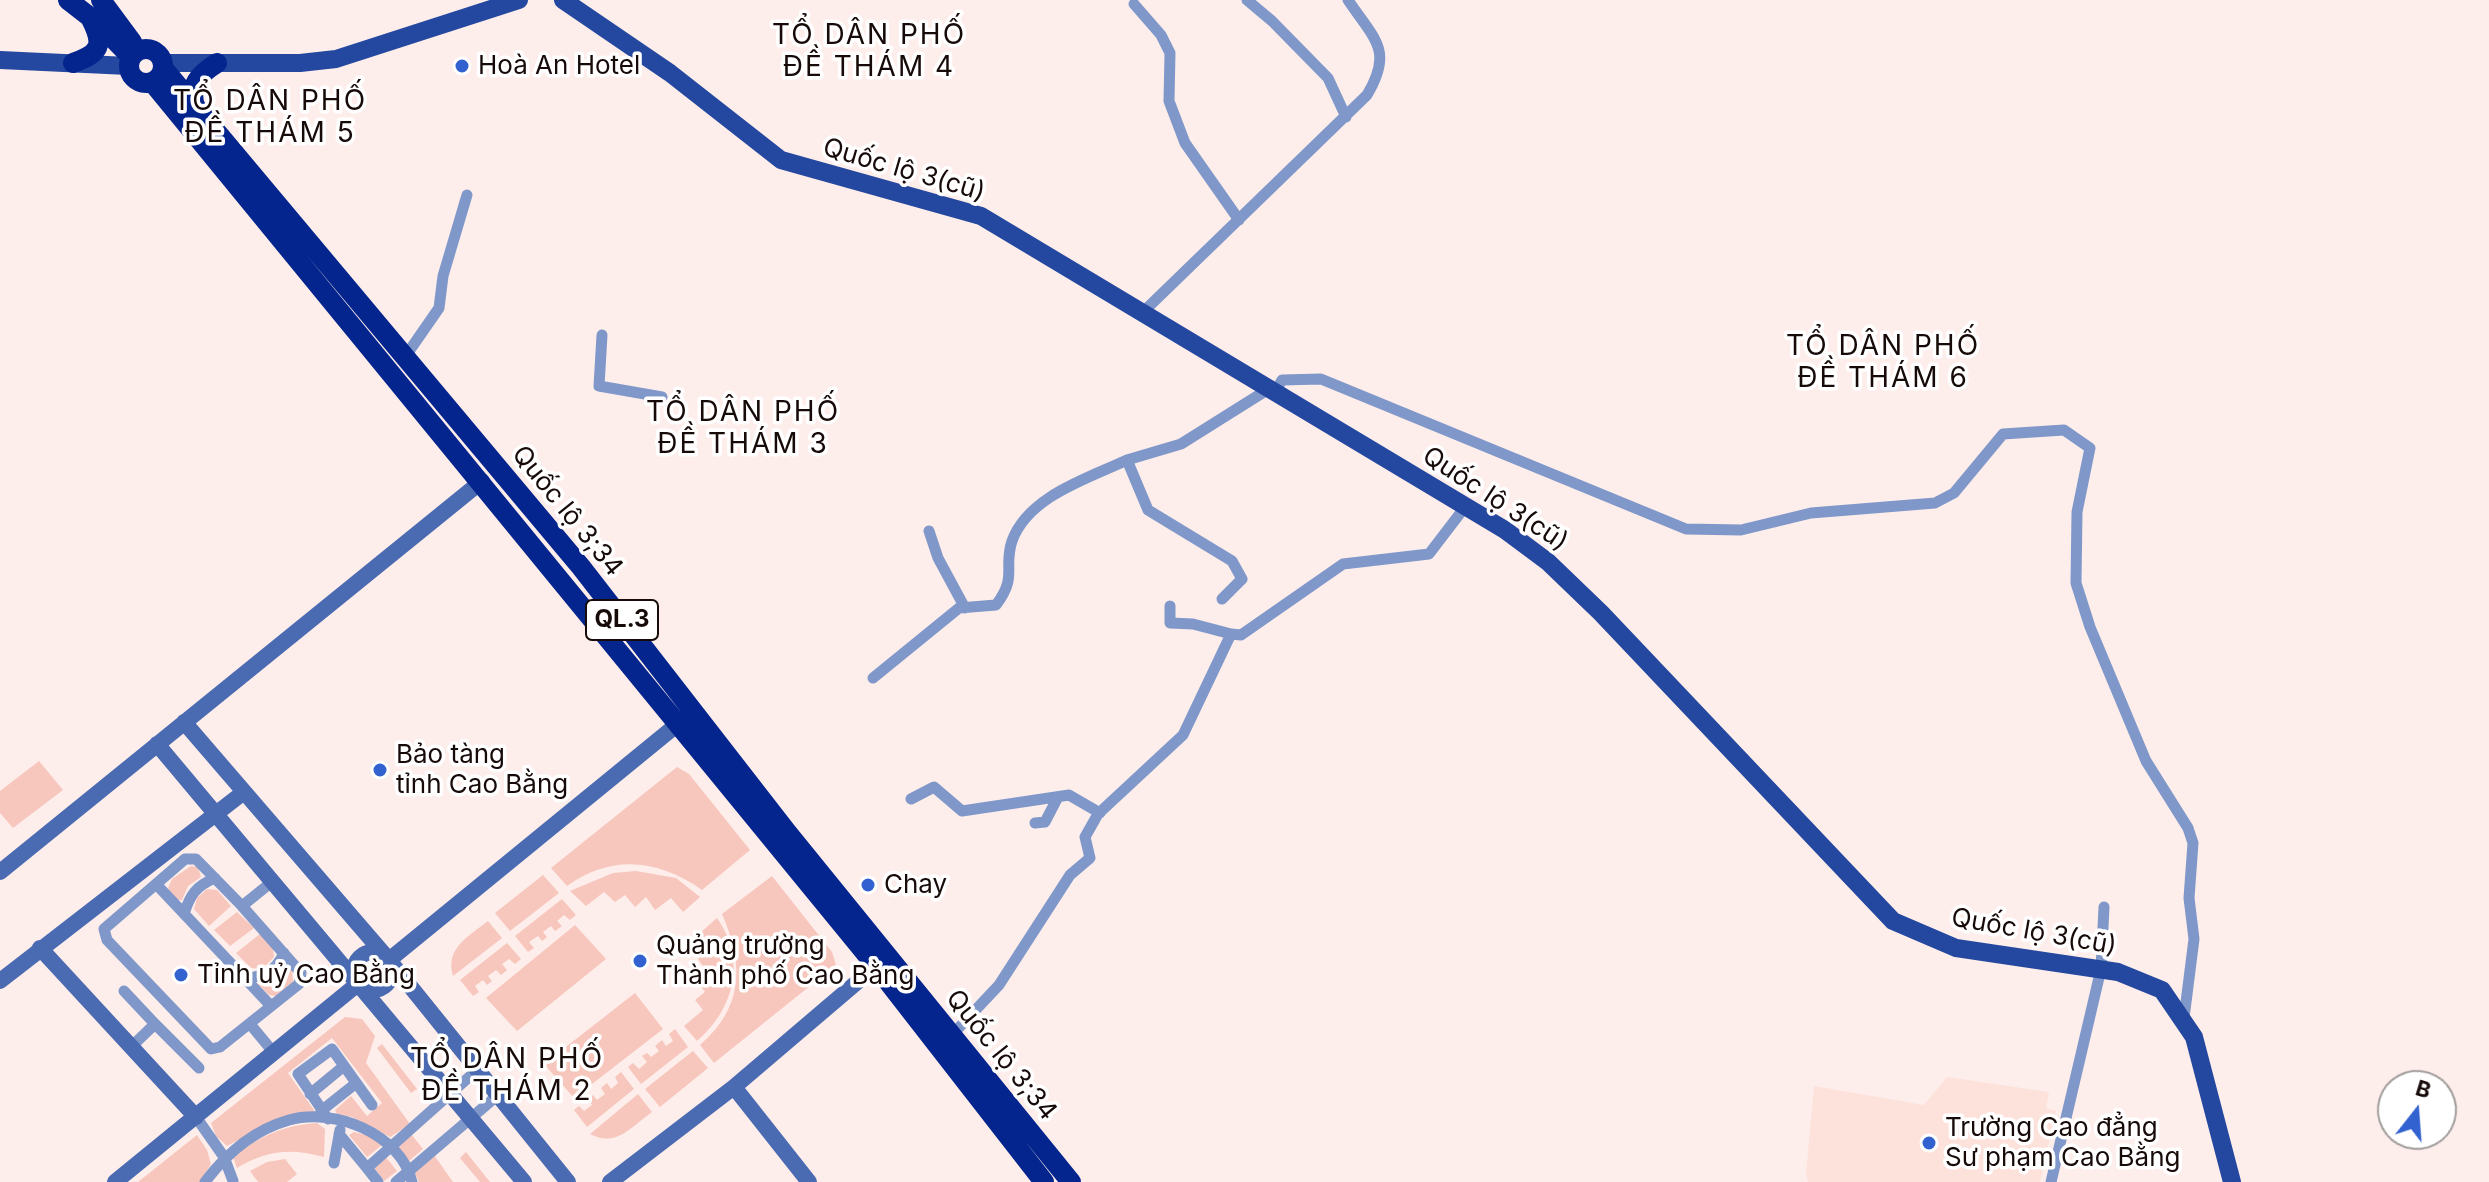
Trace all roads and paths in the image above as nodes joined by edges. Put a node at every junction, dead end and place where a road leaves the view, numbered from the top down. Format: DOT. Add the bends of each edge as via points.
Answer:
graph roads {
  1 [pos="68,0"];
  2 [pos="519,0"];
  3 [pos="563,0"];
  4 [pos="1247,0"];
  5 [pos="1348,0"];
  6 [pos="1134,4"];
  7 [pos="95,8"];
  8 [pos="133,58"];
  9 [pos="0,60"];
  10 [pos="73,63"];
  11 [pos="217,63"];
  12 [pos="159,71"];
  13 [pos="195,107"];
  14 [pos="1346,117"];
  15 [pos="467,195"];
  16 [pos="1239,220"];
  17 [pos="1141,314"];
  18 [pos="602,335"];
  19 [pos="405,357"];
  20 [pos="1270,392"];
  21 [pos="662,397"];
  22 [pos="1127,460"];
  23 [pos="482,481"];
  24 [pos="1465,507"];
  25 [pos="929,531"];
  26 [pos="578,564"];
  27 [pos="561,578"];
  28 [pos="1222,599"];
  29 [pos="1170,606"];
  30 [pos="965,608"];
  31 [pos="1231,634"];
  32 [pos="873,678"];
  33 [pos="686,718"];
  34 [pos="184,722"];
  35 [pos="157,744"];
  36 [pos="244,792"];
  37 [pos="1058,797"];
  38 [pos="911,799"];
  39 [pos="1100,813"];
  40 [pos="216,814"];
  41 [pos="1035,823"];
  42 [pos="0,872"];
  43 [pos="215,878"];
  44 [pos="273,881"];
  45 [pos="156,884"];
  46 [pos="242,906"];
  47 [pos="2104,907"];
  48 [pos="184,914"];
  49 [pos="40,948"];
  50 [pos="284,953"];
  51 [pos="389,960"];
  52 [pos="882,961"];
  53 [pos="2101,969"];
  54 [pos="246,979"];
  55 [pos="0,981"];
  56 [pos="359,983"];
  57 [pos="124,991"];
  58 [pos="271,1006"];
  59 [pos="2184,1018"];
  60 [pos="155,1024"];
  61 [pos="250,1024"];
  62 [pos="952,1035"];
  63 [pos="131,1047"];
  64 [pos="274,1053"];
  65 [pos="344,1066"];
  66 [pos="199,1068"];
  67 [pos="477,1070"];
  68 [pos="355,1084"];
  69 [pos="734,1087"];
  70 [pos="450,1092"];
  71 [pos="310,1094"];
  72 [pos="498,1095"];
  73 [pos="372,1105"];
  74 [pos="324,1115"];
  75 [pos="196,1117"];
  76 [pos="472,1118"];
  77 [pos="340,1128"];
  78 [pos="391,1147"];
  79 [pos="224,1157"];
  80 [pos="334,1163"];
  81 [pos="367,1168"];
  82 [pos="411,1176"];
  83 [pos="233,1181"];
  84 [pos="115,1182"];
  85 [pos="205,1182"];
  86 [pos="378,1182"];
  87 [pos="396,1182"];
  88 [pos="524,1182"];
  89 [pos="568,1182"];
  90 [pos="610,1182"];
  91 [pos="809,1182"];
  92 [pos="1044,1182"];
  93 [pos="1071,1182"];
  94 [pos="2051,1182"];
  95 [pos="2232,1182"];
  1 -- 7 [label="highway"];
  2 -- 11 [label="main road" via="336,59"];
  3 -- 17 [label="main road, Quốc lộ 3(cũ)" via="670,73 781,160 981,216"];
  4 -- 14 [label="street" via="1328,78"];
  5 -- 14 [label="street" via="1377,44 1381,60 1380,74"];
  6 -- 16 [label="street" via="1170,53 1169,101 1185,143"];
  7 -- 8 [label="highway"];
  7 -- 10 [label="highway" via="97,50"];
  8 -- 10 [label="main road"];
  8 -- 12 [label="highway" via="156,52"];
  8 -- 12 [label="highway" via="138,81"];
  9 -- 10 [label="main road"];
  11 -- 12 [label="main road"];
  11 -- 13 [label="highway" via="195,82"];
  12 -- 13 [label="highway, Quốc lộ 3;34 / QL.3"];
  12 -- 23 [label="highway, Quốc lộ 3;34 / QL.3"];
  13 -- 19 [label="highway, Quốc lộ 3;34 / QL.3"];
  14 -- 16 [label="street"];
  15 -- 19 [label="street" via="439,308"];
  16 -- 17 [label="street"];
  17 -- 20 [label="main road, Quốc lộ 3(cũ)"];
  18 -- 21 [label="street" via="599,386"];
  19 -- 26 [label="highway, Quốc lộ 3;34 / QL.3"];
  20 -- 22 [label="street" via="1181,444"];
  20 -- 24 [label="main road, Quốc lộ 3(cũ)"];
  20 -- 59 [label="street" via="1291,377 1321,379 1686,529 1741,530 1811,513 1935,503 1954,493 2003,434 2064,430 2090,448 2077,512 2076,583 2146,761 2193,843 2189,898 2194,939"];
  22 -- 28 [label="street" via="1148,510 1232,561 1242,579"];
  22 -- 30 [label="street" via="1065,489 1033,511 1012,541 1009,588 996,605"];
  23 -- 27 [label="highway, Quốc lộ 3;34 / QL.3"];
  23 -- 34 [label="street"];
  24 -- 31 [label="street" via="1429,554 1343,564 1241,635"];
  24 -- 53 [label="main road, Quốc lộ 3(cũ)" via="1527,546 1568,580 1893,921 1933,941 1980,953"];
  25 -- 30 [label="street"];
  26 -- 27 [label="highway"];
  26 -- 33 [label="highway, Quốc lộ 3;34 / QL.3"];
  27 -- 33 [label="highway, Quốc lộ 3;34 / QL.3"];
  29 -- 31 [label="street" via="1170,623"];
  30 -- 32 [label="street"];
  31 -- 39 [label="street" via="1183,735"];
  33 -- 51 [label="street"];
  33 -- 52 [label="highway, Quốc lộ 3;34 / QL.3"];
  34 -- 35 [label="street"];
  34 -- 36 [label="street"];
  35 -- 40 [label="street"];
  35 -- 42 [label="street"];
  36 -- 40 [label="street"];
  36 -- 51 [label="street"];
  37 -- 38 [label="street" via="962,811 934,787"];
  37 -- 39 [label="street" via="1069,795"];
  37 -- 41 [label="street" via="1045,822"];
  39 -- 62 [label="street" via="1085,837 1090,858 1070,875 999,985"];
  40 -- 44 [label="street"];
  40 -- 49 [label="street"];
  43 -- 45 [label="street" via="196,859 185,859"];
  43 -- 46 [label="street"];
  43 -- 48 [label="street" via="190,895"];
  44 -- 46 [label="street"];
  44 -- 56 [label="street"];
  45 -- 48 [label="street"];
  45 -- 61 [label="street" via="104,929 107,940 211,1049"];
  46 -- 50 [label="street"];
  47 -- 53 [label="street"];
  48 -- 54 [label="street"];
  49 -- 55 [label="street"];
  49 -- 63 [label="street"];
  50 -- 54 [label="street" via="268,974"];
  50 -- 58 [label="street" via="301,973 299,984"];
  51 -- 56 [label="street" via="388,983 377,989"];
  51 -- 56 [label="street" via="373,952 361,956 355,966"];
  51 -- 67 [label="street"];
  52 -- 62 [label="highway, Quốc lộ 3;34 / QL.3"];
  52 -- 69 [label="street"];
  52 -- 92 [label="highway, Quốc lộ 3;34 / QL.3"];
  53 -- 59 [label="main road, Quốc lộ 3(cũ)" via="2151,983"];
  53 -- 94 [label="street"];
  54 -- 58 [label="street"];
  56 -- 64 [label="street"];
  56 -- 70 [label="street"];
  57 -- 60 [label="street"];
  58 -- 61 [label="street"];
  59 -- 95 [label="main road, Quốc lộ 3(cũ)" via="2203,1065"];
  60 -- 63 [label="street"];
  60 -- 66 [label="street"];
  61 -- 64 [label="street"];
  62 -- 93 [label="highway, Quốc lộ 3;34 / QL.3"];
  63 -- 75 [label="street"];
  64 -- 75 [label="street"];
  65 -- 68 [label="street"];
  65 -- 71 [label="street"];
  65 -- 71 [label="street" via="332,1049 298,1074"];
  67 -- 70 [label="street"];
  67 -- 72 [label="street"];
  68 -- 73 [label="street"];
  68 -- 74 [label="street"];
  69 -- 90 [label="street"];
  69 -- 91 [label="street"];
  70 -- 76 [label="street"];
  70 -- 78 [label="street"];
  71 -- 74 [label="street"];
  72 -- 76 [label="street"];
  72 -- 89 [label="street"];
  74 -- 77 [label="street"];
  74 -- 79 [label="street" via="266,1129"];
  75 -- 79 [label="street"];
  75 -- 84 [label="street"];
  76 -- 82 [label="street"];
  76 -- 88 [label="street"];
  77 -- 78 [label="street" via="375,1134"];
  77 -- 80 [label="street"];
  77 -- 81 [label="street"];
  78 -- 81 [label="street"];
  78 -- 82 [label="street"];
  79 -- 83 [label="street"];
  79 -- 85 [label="street"];
  81 -- 86 [label="street"];
  82 -- 87 [label="street"];
}
